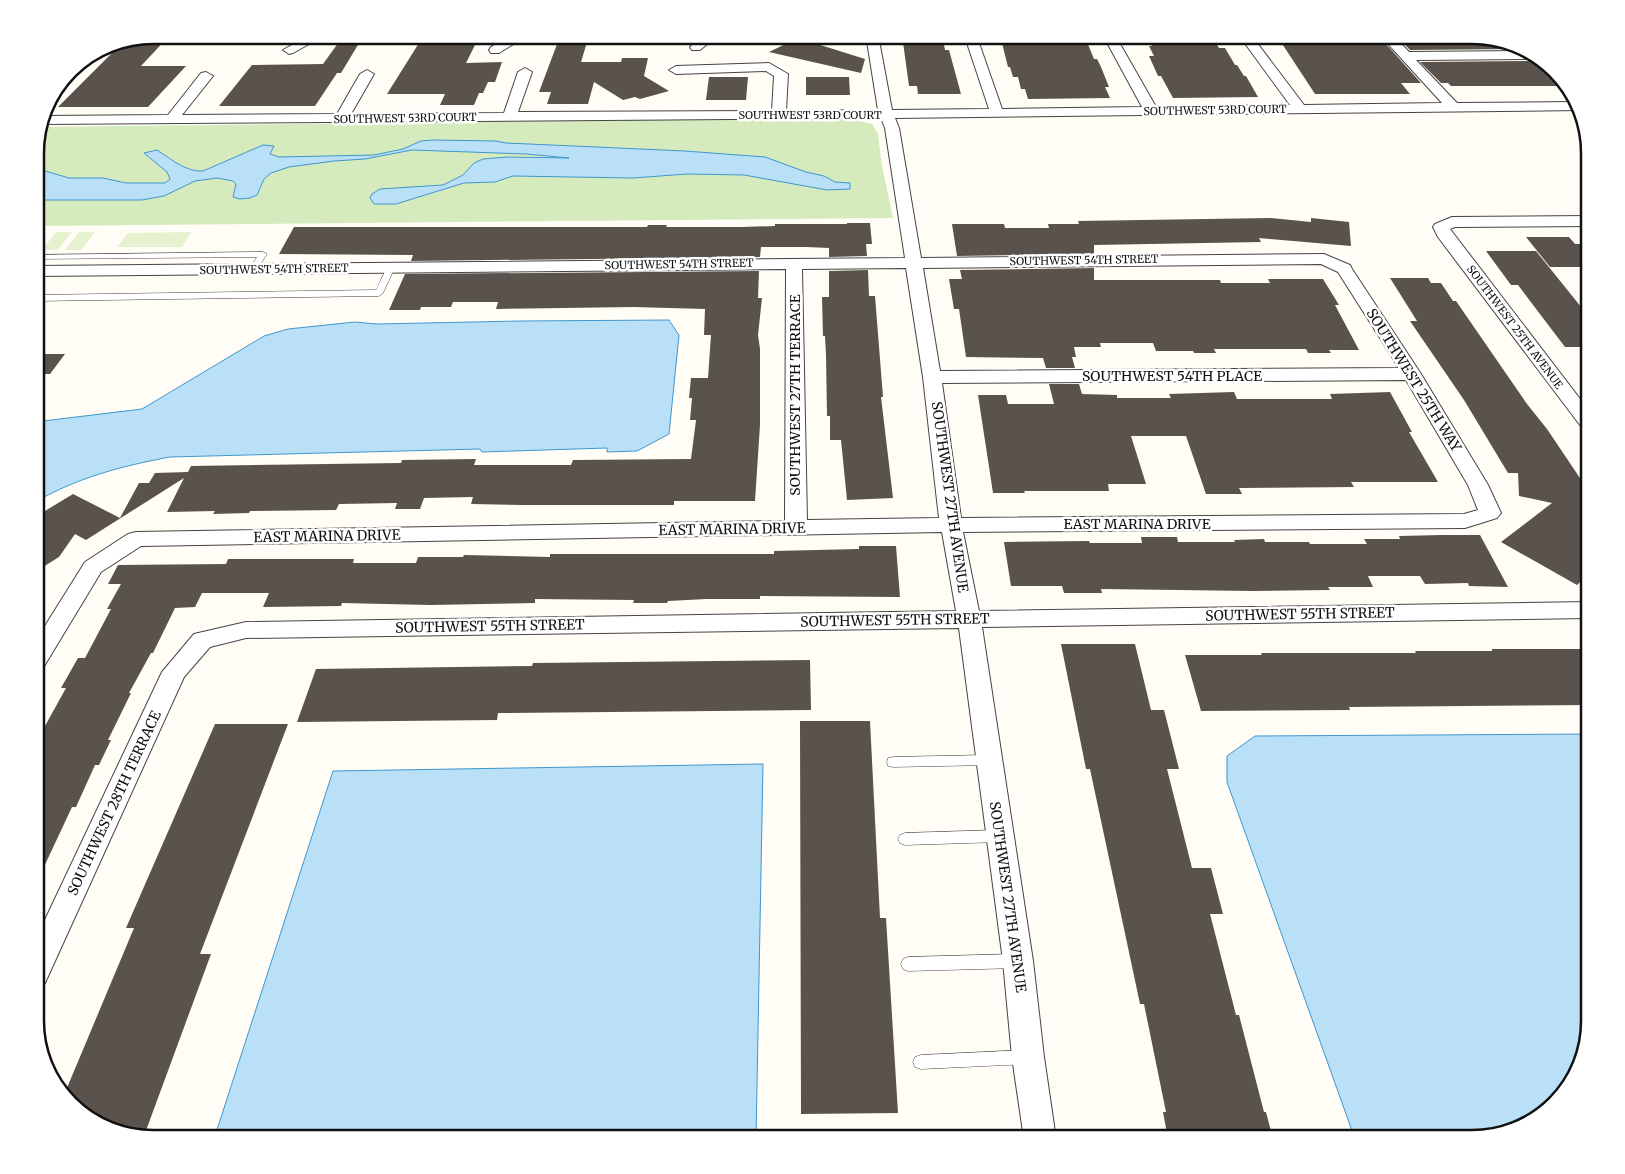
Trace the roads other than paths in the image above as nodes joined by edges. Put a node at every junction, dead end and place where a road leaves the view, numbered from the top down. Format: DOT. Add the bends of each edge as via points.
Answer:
graph roads {
  1 [pos="301,44"];
  2 [pos="506,44"];
  3 [pos="700,44"];
  4 [pos="874,44"];
  5 [pos="973,44"];
  6 [pos="1114,44"];
  7 [pos="1251,44"];
  8 [pos="1395,44"];
  9 [pos="696,47"];
  10 [pos="289,50"];
  11 [pos="496,50"];
  12 [pos="1521,55"];
  13 [pos="1406,56"];
  14 [pos="676,70"];
  15 [pos="526,72"];
  16 [pos="366,74"];
  17 [pos="206,76"];
  18 [pos="1571,106"];
  19 [pos="1453,107"];
  20 [pos="1300,109"];
  21 [pos="1151,111"];
  22 [pos="997,113"];
  23 [pos="886,114"];
  24 [pos="779,115"];
  25 [pos="509,117"];
  26 [pos="341,119"];
  27 [pos="49,120"];
  28 [pos="171,120"];
  29 [pos="1581,220"];
  30 [pos="44,257"];
  31 [pos="1324,259"];
  32 [pos="913,262"];
  33 [pos="794,263"];
  34 [pos="391,267"];
  35 [pos="253,269"];
  36 [pos="44,271"];
  37 [pos="44,298"];
  38 [pos="1412,374"];
  39 [pos="932,377"];
  40 [pos="1581,413"];
  41 [pos="1490,513"];
  42 [pos="951,525"];
  43 [pos="796,528"];
  44 [pos="1581,610"];
  45 [pos="969,619"];
  46 [pos="202,640"];
  47 [pos="44,647"];
  48 [pos="989,760"];
  49 [pos="893,762"];
  50 [pos="1000,836"];
  51 [pos="905,839"];
  52 [pos="44,954"];
  53 [pos="1018,961"];
  54 [pos="908,964"];
  55 [pos="1028,1057"];
  56 [pos="921,1062"];
  57 [pos="1039,1130"];
  1 -- 10 [label="street"];
  2 -- 11 [label="street"];
  3 -- 9 [label="street"];
  4 -- 23 [label="street, SOUTHWEST 27TH AVENUE"];
  5 -- 22 [label="street"];
  6 -- 21 [label="street"];
  7 -- 20 [label="street"];
  8 -- 13 [label="street"];
  12 -- 13 [label="street"];
  13 -- 19 [label="street"];
  14 -- 24 [label="street" via="770,68 780,74"];
  15 -- 25 [label="street"];
  16 -- 26 [label="street"];
  17 -- 28 [label="street"];
  18 -- 19 [label="street, SOUTHWEST 53RD COURT"];
  19 -- 20 [label="street, SOUTHWEST 53RD COURT"];
  20 -- 21 [label="street, SOUTHWEST 53RD COURT"];
  21 -- 22 [label="street, SOUTHWEST 53RD COURT"];
  22 -- 23 [label="street, SOUTHWEST 53RD COURT"];
  23 -- 24 [label="street, SOUTHWEST 53RD COURT"];
  23 -- 32 [label="street, SOUTHWEST 27TH AVENUE" via="892,128"];
  24 -- 25 [label="street, SOUTHWEST 53RD COURT"];
  25 -- 26 [label="street, SOUTHWEST 53RD COURT"];
  26 -- 28 [label="street, SOUTHWEST 53RD COURT"];
  27 -- 28 [label="street, SOUTHWEST 53RD COURT"];
  29 -- 40 [label="street, SOUTHWEST 25TH AVENUE" via="1452,222 1442,227 1444,234"];
  30 -- 35 [label="lane" via="263,254"];
  31 -- 32 [label="street, SOUTHWEST 54TH STREET"];
  31 -- 38 [label="street, SOUTHWEST 25TH WAY" via="1344,269"];
  32 -- 33 [label="street, SOUTHWEST 54TH STREET"];
  32 -- 39 [label="street, SOUTHWEST 27TH AVENUE"];
  33 -- 34 [label="street, SOUTHWEST 54TH STREET"];
  33 -- 43 [label="street, SOUTHWEST 27TH TERRACE"];
  34 -- 35 [label="street, SOUTHWEST 54TH STREET"];
  34 -- 37 [label="lane" via="379,292"];
  35 -- 36 [label="street, SOUTHWEST 54TH STREET"];
  38 -- 39 [label="street, SOUTHWEST 54TH PLACE"];
  38 -- 41 [label="street, SOUTHWEST 25TH WAY" via="1478,485"];
  39 -- 42 [label="street, SOUTHWEST 27TH AVENUE"];
  41 -- 42 [label="street, EAST MARINA DRIVE" via="1465,521"];
  42 -- 43 [label="street, EAST MARINA DRIVE"];
  42 -- 45 [label="street, SOUTHWEST 27TH AVENUE"];
  43 -- 47 [label="street, EAST MARINA DRIVE" via="136,539 92,568"];
  44 -- 45 [label="street, SOUTHWEST 55TH STREET"];
  45 -- 46 [label="street, SOUTHWEST 55TH STREET" via="246,630"];
  45 -- 48 [label="street, SOUTHWEST 27TH AVENUE"];
  46 -- 52 [label="street, SOUTHWEST 28TH TERRACE" via="174,672"];
  48 -- 49 [label="lane"];
  48 -- 50 [label="street, SOUTHWEST 27TH AVENUE"];
  50 -- 51 [label="lane"];
  50 -- 53 [label="street, SOUTHWEST 27TH AVENUE"];
  53 -- 54 [label="lane"];
  53 -- 55 [label="street, SOUTHWEST 27TH AVENUE"];
  55 -- 56 [label="lane"];
  55 -- 57 [label="street, SOUTHWEST 27TH AVENUE"];
}
